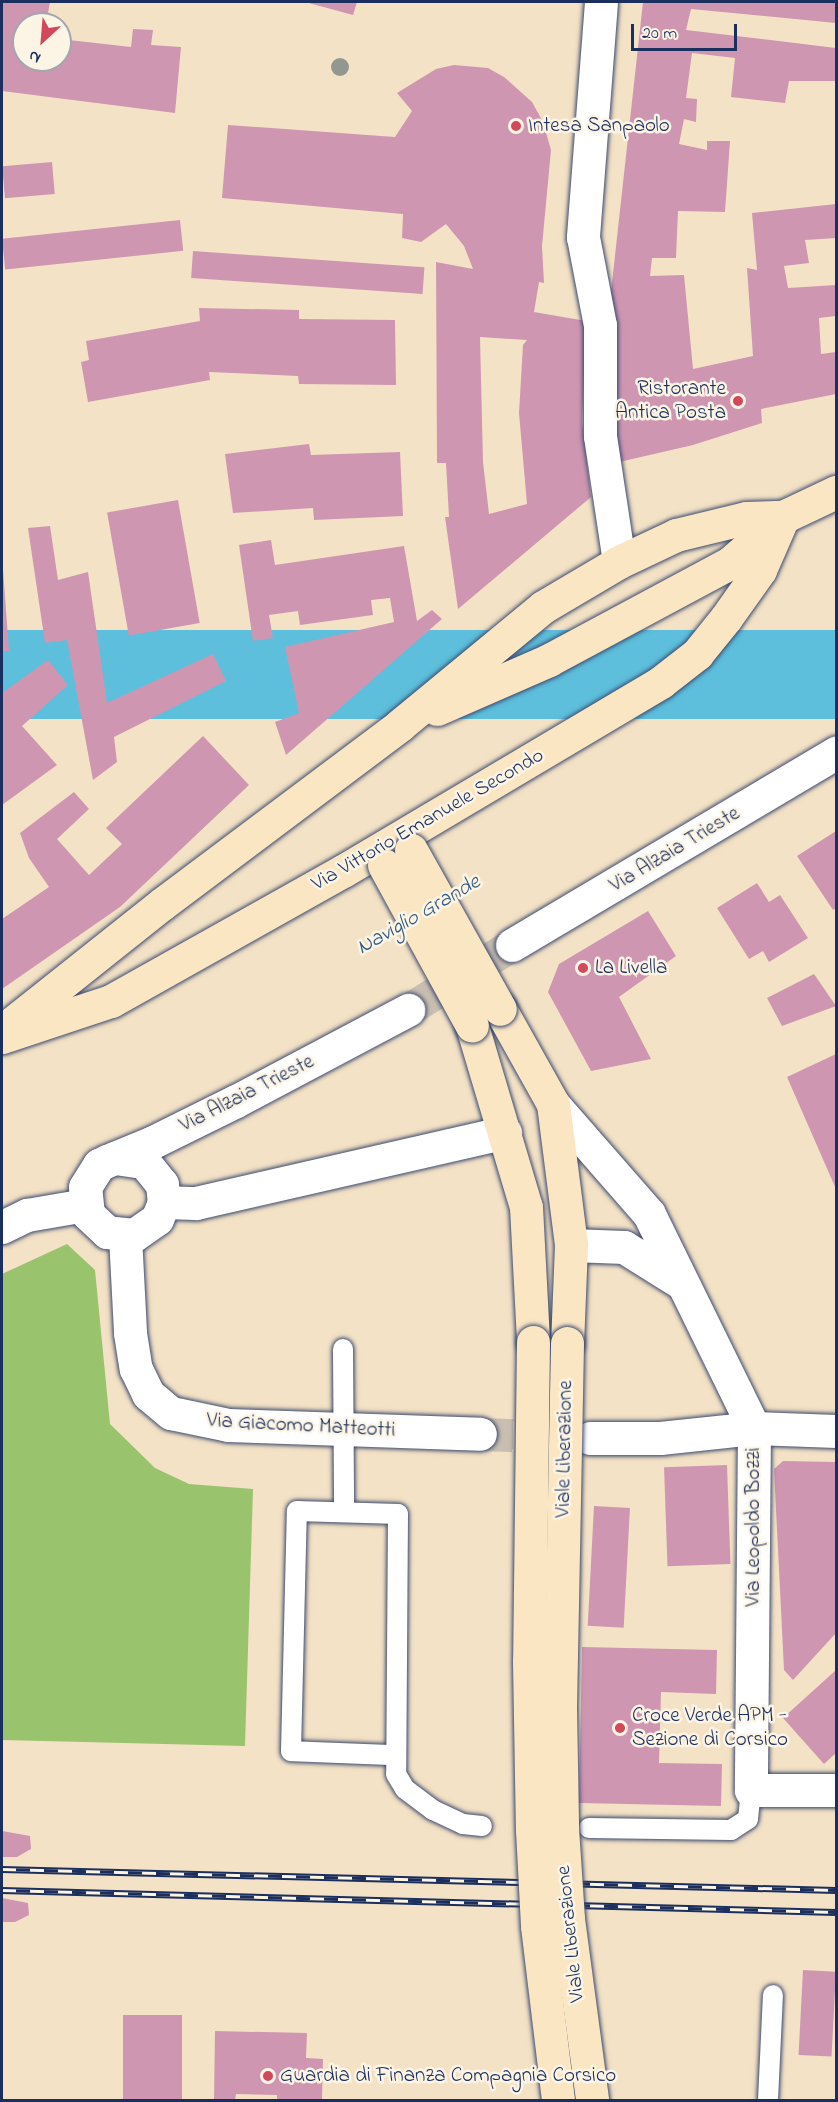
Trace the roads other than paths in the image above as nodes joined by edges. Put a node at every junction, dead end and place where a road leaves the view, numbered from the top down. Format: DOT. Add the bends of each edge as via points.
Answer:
graph roads {
  1 [pos="601,2"];
  2 [pos="837,492"];
  3 [pos="783,517"];
  4 [pos="619,562"];
  5 [pos="400,725"];
  6 [pos="837,753"];
  7 [pos="393,851"];
  8 [pos="512,945"];
  9 [pos="408,1010"];
  10 [pos="2,1032"];
  11 [pos="2,1037"];
  12 [pos="553,1104"];
  13 [pos="505,1132"];
  14 [pos="115,1158"];
  15 [pos="164,1202"];
  16 [pos="86,1205"];
  17 [pos="2,1227"];
  18 [pos="125,1236"];
  19 [pos="571,1245"];
  20 [pos="680,1282"];
  21 [pos="344,1349"];
  22 [pos="342,1428"];
  23 [pos="754,1428"];
  24 [pos="837,1431"];
  25 [pos="480,1434"];
  26 [pos="590,1438"];
  27 [pos="344,1512"];
  28 [pos="393,1755"];
  29 [pos="751,1790"];
  30 [pos="837,1790"];
  31 [pos="482,1826"];
  32 [pos="589,1828"];
  33 [pos="773,1995"];
  34 [pos="558,2100"];
  35 [pos="591,2100"];
  36 [pos="768,2100"];
  1 -- 4 [label="street" via="583,237 600,325 600,436"];
  2 -- 3 [label="main road"];
  3 -- 4 [label="main road" via="707,525"];
  3 -- 5 [label="main road" via="730,563 549,660"];
  3 -- 7 [label="main road, Via Vittorio Emanuele Secondo" via="760,570 698,654 661,682"];
  4 -- 5 [label="main road" via="543,607"];
  5 -- 10 [label="main road" via="162,904"];
  6 -- 8 [label="street, Via Alzaia Trieste"];
  7 -- 11 [label="main road, Via Vittorio Emanuele Secondo" via="111,1001"];
  7 -- 12 [label="main road, Viale Liberazione, bridge" via="500,1009"];
  7 -- 13 [label="main road, Viale Liberazione, bridge" via="472,1026"];
  9 -- 14 [label="street, Via Alzaia Trieste" via="236,1101"];
  12 -- 19 [label="main road, Viale Liberazione"];
  12 -- 20 [label="street, Via Leopoldo Bozzi" via="650,1214"];
  13 -- 15 [label="street" via="196,1203"];
  13 -- 34 [label="main road, Viale Liberazione, bridge" via="526,1207 533,1342 529,1661 532,1830 537,1926"];
  14 -- 15 [label="street" via="132,1158 149,1165 162,1184"];
  14 -- 16 [label="street, Via Alzaia Trieste" via="93,1171 85,1187"];
  15 -- 18 [label="street" via="151,1226"];
  16 -- 17 [label="street" via="27,1215"];
  16 -- 18 [label="street" via="100,1227"];
  18 -- 22 [label="street, Via Giacomo Matteotti" via="131,1351 140,1381 156,1403 171,1413 207,1422"];
  19 -- 20 [label="street" via="624,1247"];
  19 -- 35 [label="main road, Viale Liberazione, bridge" via="562,1828 568,1919"];
  20 -- 23 [label="street, Via Leopoldo Bozzi"];
  21 -- 22 [label="lane"];
  22 -- 25 [label="street, Via Giacomo Matteotti"];
  22 -- 27 [label="lane"];
  23 -- 24 [label="street"];
  23 -- 26 [label="street" via="660,1438"];
  23 -- 29 [label="street, Via Leopoldo Bozzi"];
  27 -- 28 [label="lane" via="398,1514"];
  27 -- 28 [label="lane" via="297,1511 291,1751"];
  28 -- 31 [label="lane" via="396,1774 418,1801 450,1820"];
  29 -- 30 [label="street"];
  29 -- 32 [label="lane" via="748,1819 731,1830"];
  33 -- 36 [label="lane"];
}
